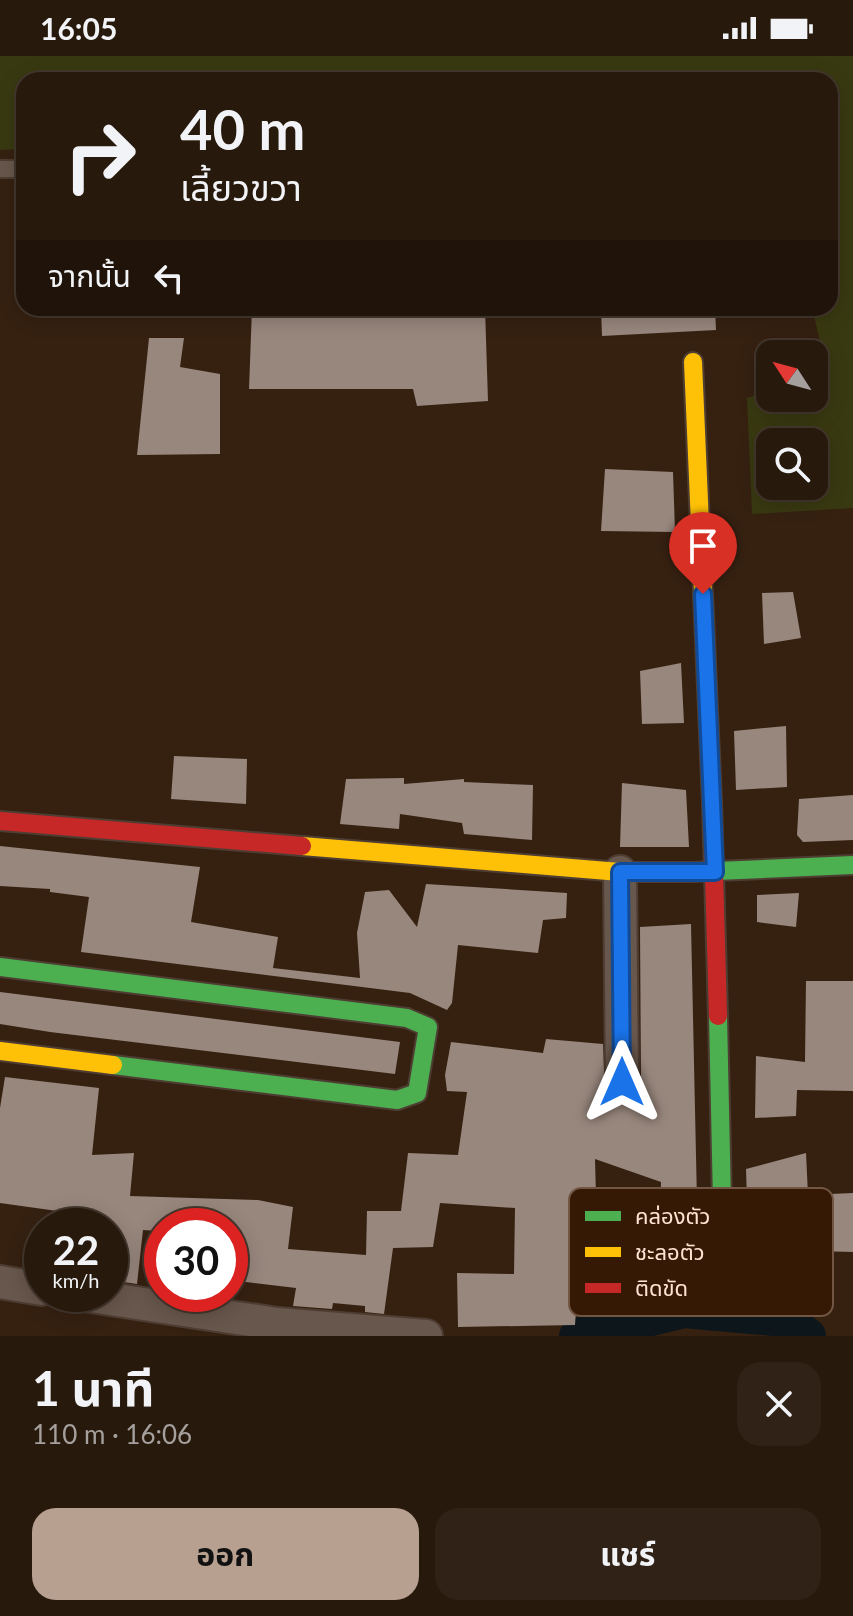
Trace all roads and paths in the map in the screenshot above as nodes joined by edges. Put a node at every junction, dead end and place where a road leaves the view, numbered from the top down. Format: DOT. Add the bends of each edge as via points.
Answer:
graph roads {
  1 [pos="693,362"];
  2 [pos="0,821"];
  3 [pos="853,865"];
  4 [pos="620,872"];
  5 [pos="715,872"];
  6 [pos="0,967"];
  7 [pos="0,1051"];
  8 [pos="622,1082"];
  9 [pos="722,1188"];
  10 [pos="0,1282"];
  11 [pos="24,1286"];
  12 [pos="128,1302"];
  13 [pos="426,1336"];
  1 -- 5 [label="street"];
  2 -- 4 [label="street"];
  3 -- 5 [label="street"];
  4 -- 5 [label="street"];
  4 -- 8 [label="street"];
  5 -- 9 [label="street"];
  6 -- 7 [label="street" via="407,1018 428,1027 417,1093 397,1100"];
  10 -- 11 [label="street"];
  12 -- 13 [label="street" via="277,1324"];
}
